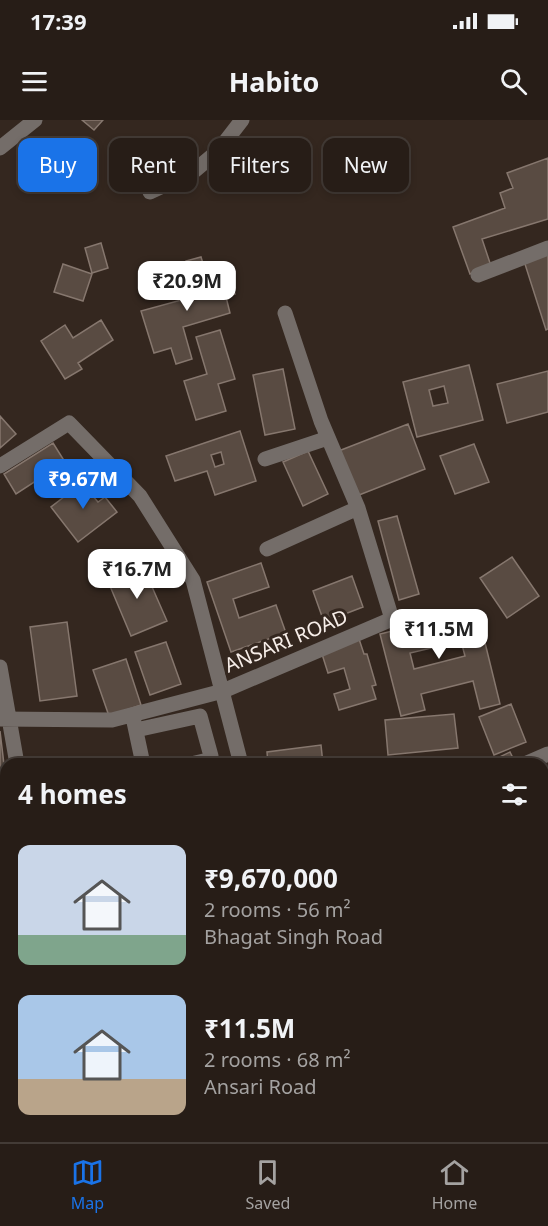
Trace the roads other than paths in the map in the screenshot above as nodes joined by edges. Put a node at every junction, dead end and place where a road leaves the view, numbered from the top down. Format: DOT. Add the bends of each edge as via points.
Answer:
graph roads {
  1 [pos="36,120"];
  2 [pos="242,120"];
  3 [pos="0,148"];
  4 [pos="197,169"];
  5 [pos="548,248"];
  6 [pos="478,275"];
  7 [pos="285,313"];
  8 [pos="328,438"];
  9 [pos="265,459"];
  10 [pos="0,466"];
  11 [pos="358,508"];
  12 [pos="267,549"];
  13 [pos="0,667"];
  14 [pos="223,691"];
  15 [pos="165,706"];
  16 [pos="133,714"];
  17 [pos="5,719"];
  18 [pos="169,723"];
  19 [pos="136,730"];
  20 [pos="233,732"];
  21 [pos="207,738"];
  22 [pos="15,758"];
  23 [pos="141,758"];
  24 [pos="210,758"];
  25 [pos="239,758"];
  1 -- 3 [label="street"];
  2 -- 4 [label="street" via="218,151"];
  5 -- 6 [label="street"];
  7 -- 8 [label="street"];
  8 -- 9 [label="street"];
  8 -- 11 [label="street"];
  10 -- 14 [label="street" via="69,423 141,496 193,580"];
  11 -- 12 [label="street"];
  11 -- 14 [label="street, ANSARI ROAD" via="392,619"];
  13 -- 17 [label="street"];
  14 -- 15 [label="street"];
  14 -- 20 [label="street"];
  15 -- 16 [label="street"];
  15 -- 18 [label="street"];
  16 -- 17 [label="street" via="112,720"];
  16 -- 19 [label="street"];
  17 -- 22 [label="street"];
  18 -- 19 [label="street"];
  18 -- 21 [label="street" via="200,716"];
  19 -- 23 [label="street"];
  20 -- 21 [label="street"];
  20 -- 25 [label="street"];
  21 -- 24 [label="street"];
}
